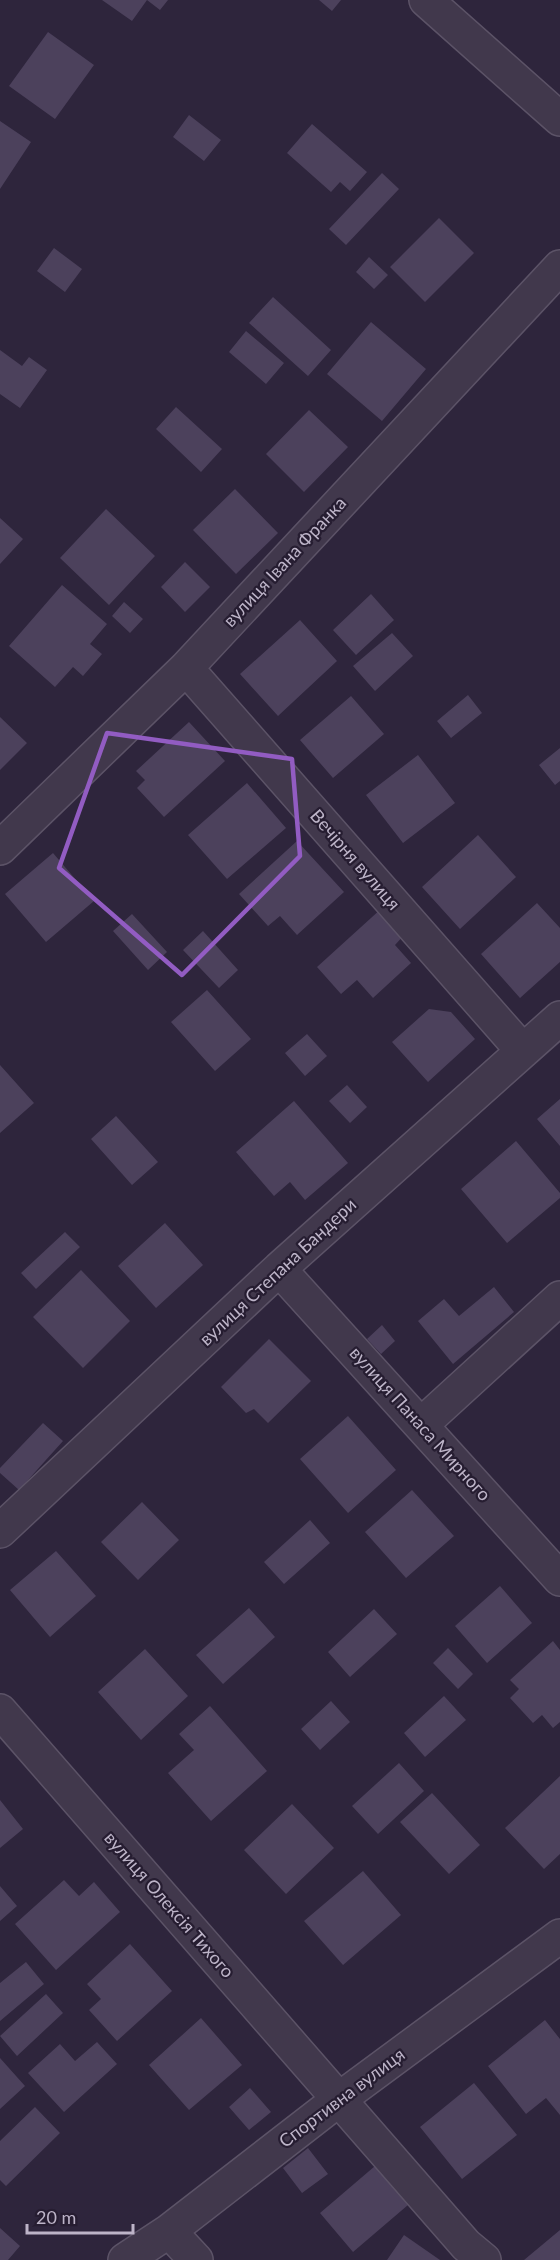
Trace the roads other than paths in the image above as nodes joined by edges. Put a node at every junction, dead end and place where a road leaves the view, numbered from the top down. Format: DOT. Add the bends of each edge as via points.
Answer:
graph roads {
  1 [pos="426,0"];
  2 [pos="560,119"];
  3 [pos="560,267"];
  4 [pos="186,668"];
  5 [pos="0,848"];
  6 [pos="560,1018"];
  7 [pos="523,1051"];
  8 [pos="279,1269"];
  9 [pos="560,1298"];
  10 [pos="421,1425"];
  11 [pos="0,1532"];
  12 [pos="560,1579"];
  13 [pos="0,1711"];
  14 [pos="560,1936"];
  15 [pos="338,2100"];
  16 [pos="169,2231"];
  17 [pos="125,2260"];
  18 [pos="196,2260"];
  19 [pos="484,2260"];
  1 -- 2 [label="street"];
  3 -- 4 [label="street, вулиця Івана Франка"];
  4 -- 5 [label="street, вулиця Івана Франка"];
  4 -- 7 [label="street, Вечірня вулиця"];
  6 -- 7 [label="street, вулиця Степана Бандери"];
  7 -- 8 [label="street, вулиця Степана Бандери"];
  8 -- 10 [label="street, вулиця Панаса Мирного"];
  8 -- 11 [label="street, вулиця Степана Бандери"];
  9 -- 10 [label="street"];
  10 -- 12 [label="street, вулиця Панаса Мирного"];
  13 -- 15 [label="street, вулиця Олексія Тихого"];
  14 -- 15 [label="street, Спортивна вулиця"];
  15 -- 16 [label="street, Спортивна вулиця"];
  15 -- 19 [label="street, вулиця Олексія Тихого" via="466,2245"];
  16 -- 17 [label="street, Спортивна вулиця"];
  16 -- 18 [label="street"];
}
